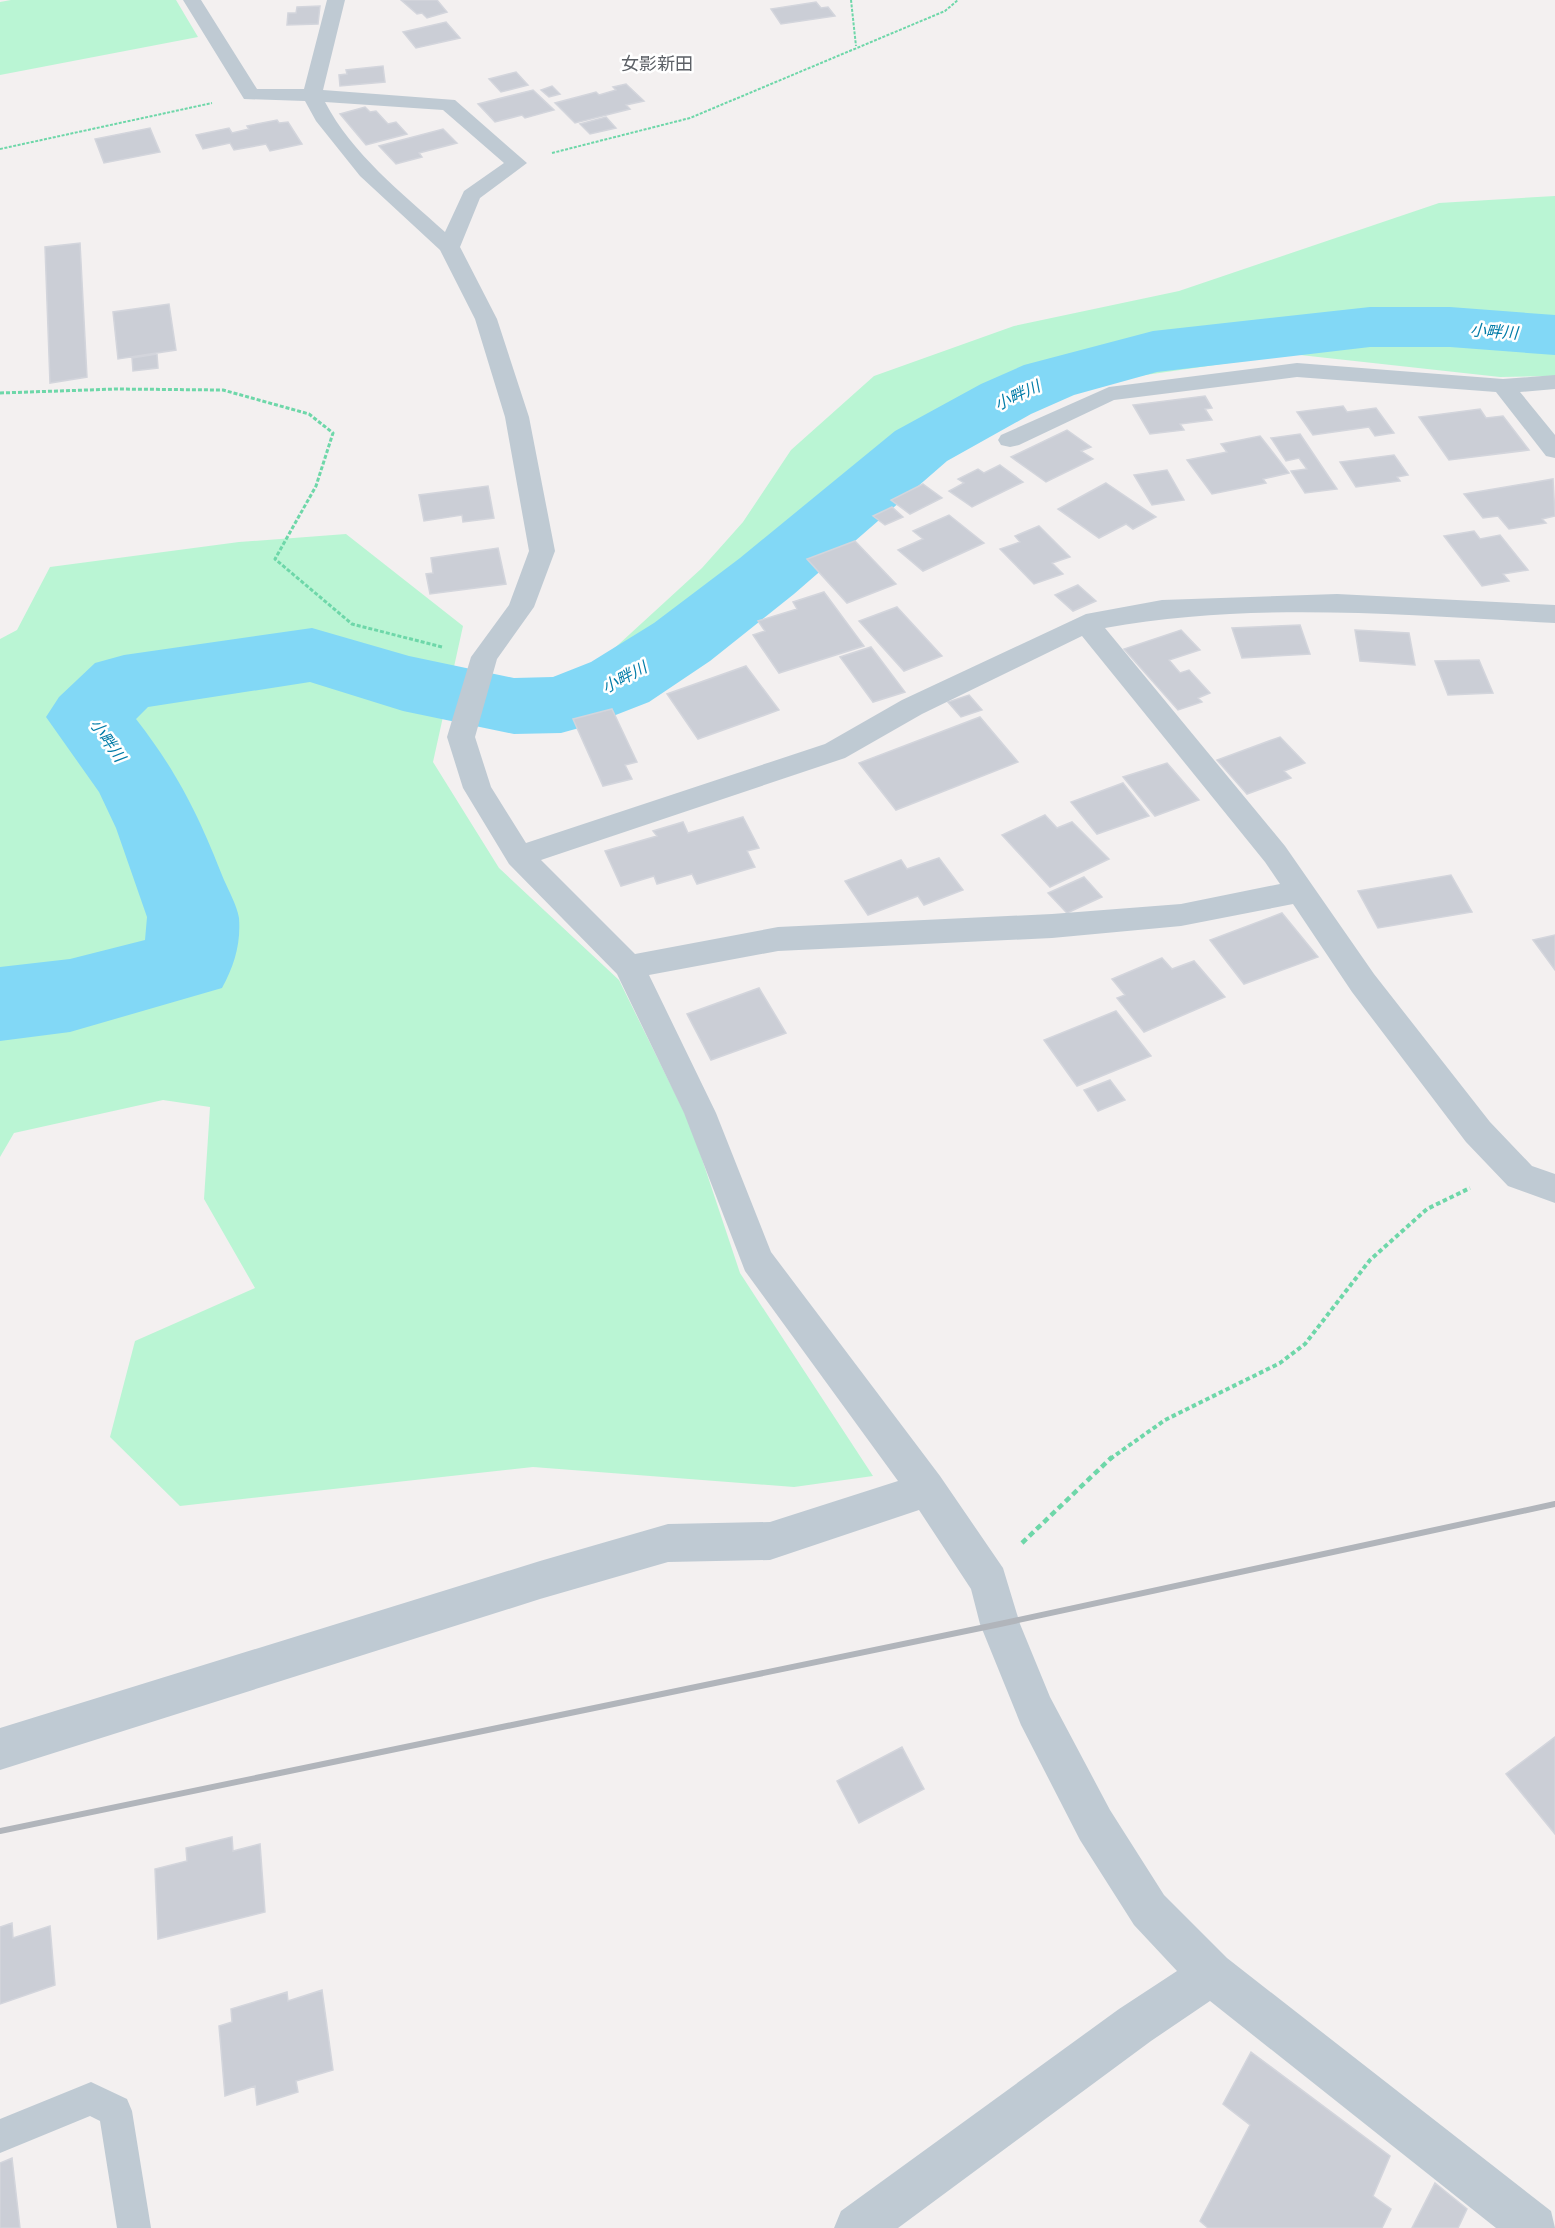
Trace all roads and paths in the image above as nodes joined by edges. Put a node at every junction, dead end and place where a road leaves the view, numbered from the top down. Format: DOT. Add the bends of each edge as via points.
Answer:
graph roads {
  1 [pos="192,0"];
  2 [pos="336,0"];
  3 [pos="851,0"];
  4 [pos="958,0"];
  5 [pos="856,46"];
  6 [pos="251,95"];
  7 [pos="312,95"];
  8 [pos="0,149"];
  9 [pos="516,163"];
  10 [pos="449,247"];
  11 [pos="1555,382"];
  12 [pos="1503,386"];
  13 [pos="0,393"];
  14 [pos="1010,440"];
  15 [pos="1555,451"];
  16 [pos="1555,614"];
  17 [pos="1086,623"];
  18 [pos="484,657"];
  19 [pos="519,855"];
  20 [pos="1299,892"];
  21 [pos="629,967"];
  22 [pos="1520,1176"];
  23 [pos="1555,1189"];
  24 [pos="927,1489"];
  25 [pos="989,1581"];
  26 [pos="0,1749"];
  27 [pos="1211,1974"];
  28 [pos="0,2136"];
  29 [pos="134,2228"];
  30 [pos="858,2228"];
  31 [pos="1533,2228"];
  1 -- 6 [label="street"];
  2 -- 7 [label="street"];
  3 -- 5 [label="path"];
  4 -- 5 [label="path" via="945,11"];
  5 -- 9 [label="path" via="690,118"];
  6 -- 7 [label="street"];
  6 -- 8 [label="path"];
  7 -- 9 [label="street" via="448,104"];
  7 -- 10 [label="street" via="323,117 367,172"];
  9 -- 10 [label="street" via="471,195"];
  10 -- 18 [label="street" via="486,319 517,417 542,551 520,607"];
  11 -- 12 [label="street"];
  12 -- 14 [label="street" via="1297,369 1108,394"];
  12 -- 15 [label="street"];
  13 -- 18 [label="path" via="223,390 309,414 333,433 316,486 275,559 352,624"];
  16 -- 17 [label="street" via="1337,603 1162,609"];
  17 -- 19 [label="street" via="912,707 834,751"];
  17 -- 20 [label="street" via="1275,854"];
  18 -- 19 [label="street" via="461,737 477,788"];
  19 -- 21 [label="street"];
  20 -- 21 [label="street" via="1169,916 1052,926 778,939"];
  20 -- 22 [label="street" via="1463,1113"];
  21 -- 24 [label="street" via="700,1113 757,1260"];
  22 -- 23 [label="street"];
  22 -- 25 [label="path" via="1462,1190 1427,1209 1370,1260 1305,1344 1280,1364 1165,1420 1104,1463 1026,1538"];
  24 -- 25 [label="street"];
  24 -- 26 [label="street" via="770,1541 668,1543"];
  25 -- 27 [label="street" via="1000,1624 1035,1711 1095,1825 1149,1910"];
  27 -- 30 [label="street"];
  27 -- 31 [label="street"];
  28 -- 29 [label="lane" via="91,2099 115,2111"];
}
